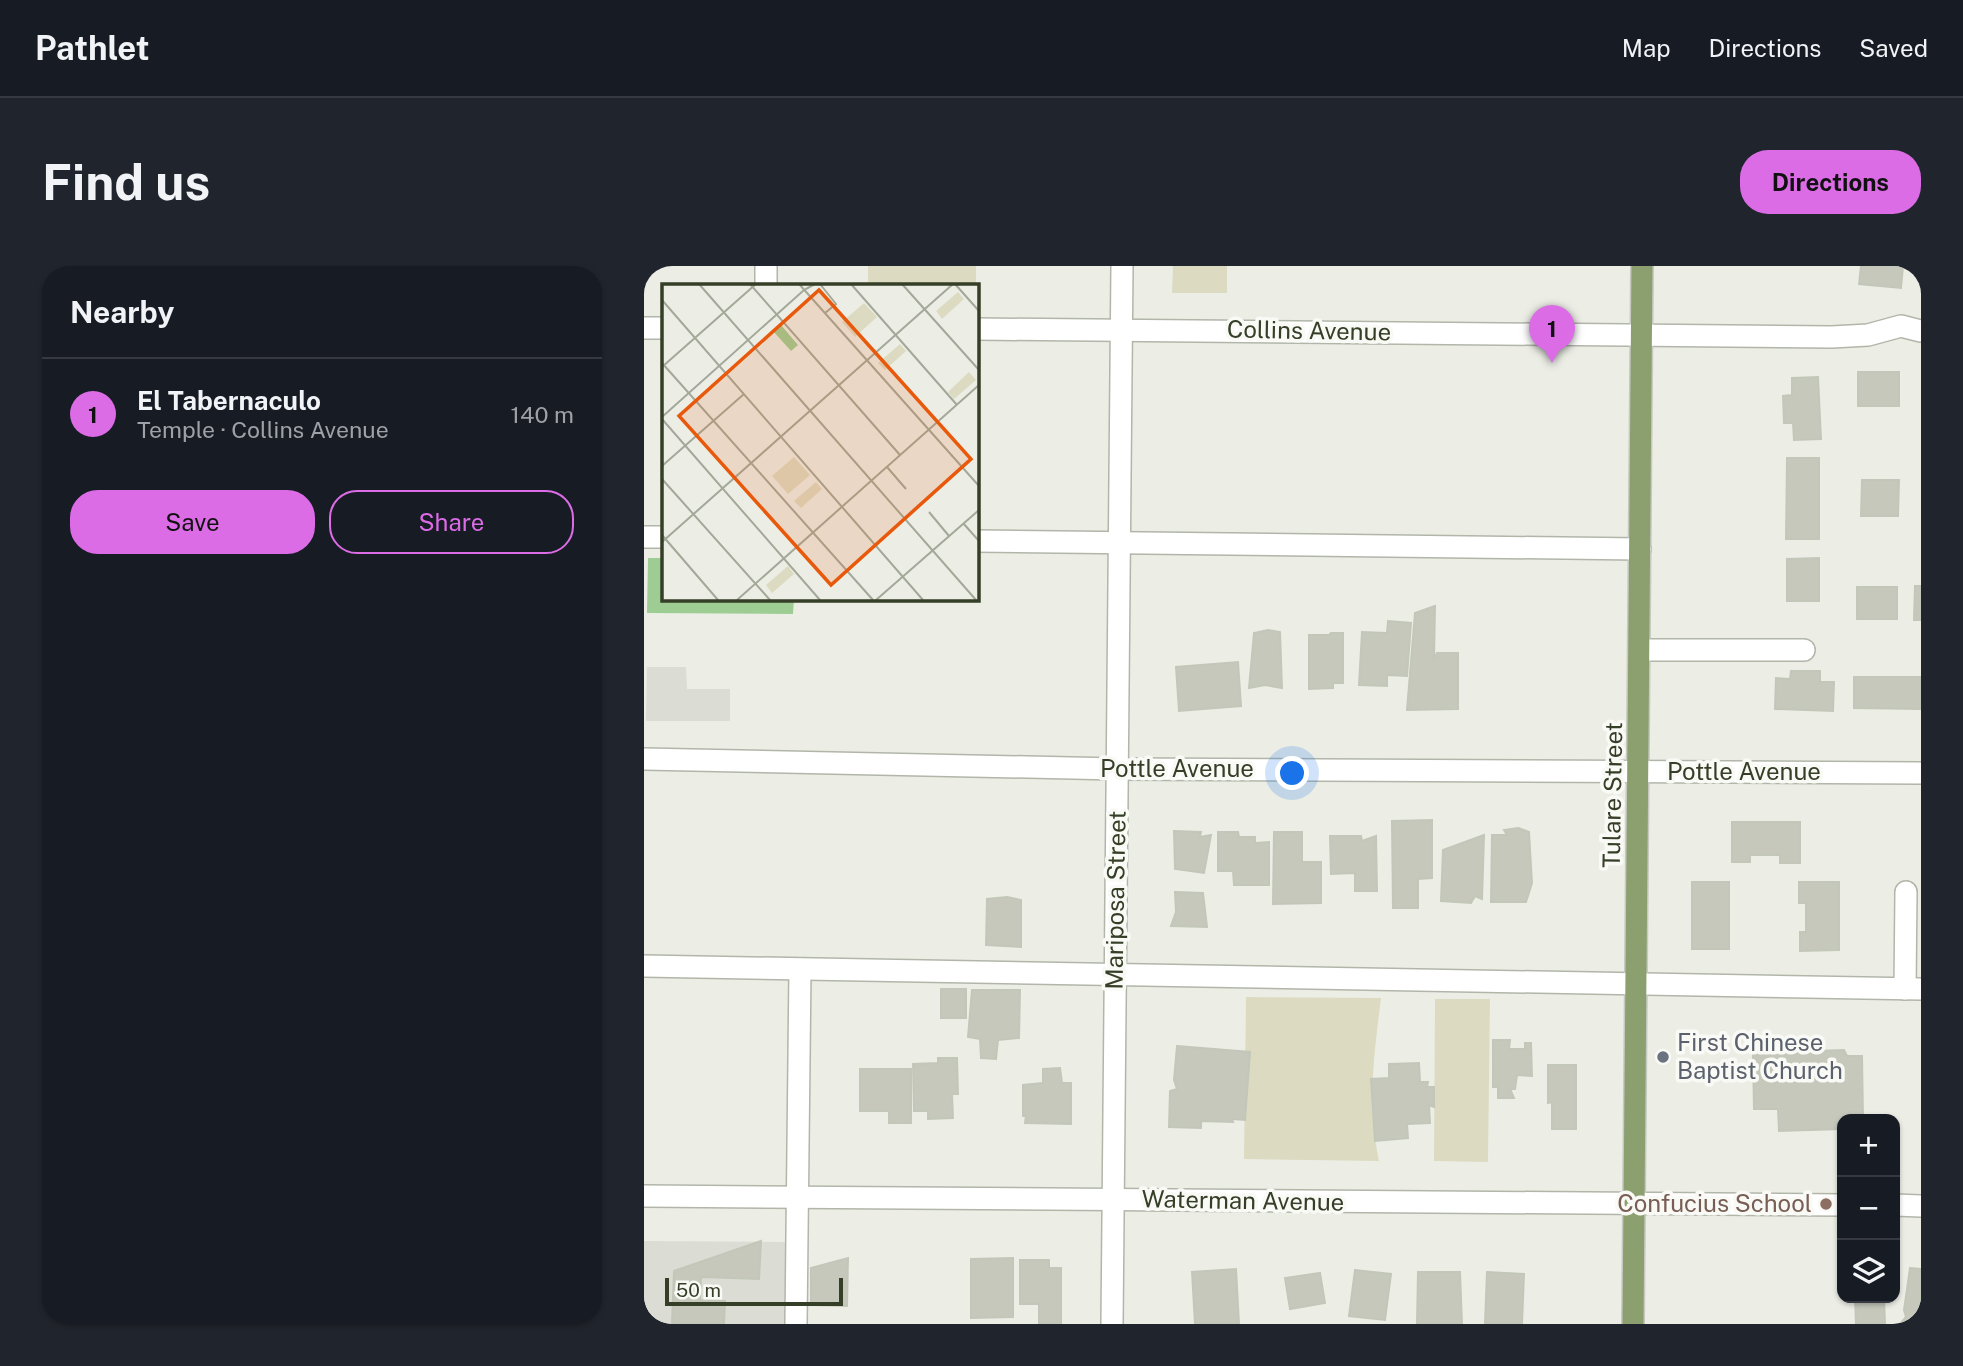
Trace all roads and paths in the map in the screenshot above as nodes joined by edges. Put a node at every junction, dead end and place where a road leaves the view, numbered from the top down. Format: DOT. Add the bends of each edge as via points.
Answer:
graph roads {
  1 [pos="766,266"];
  2 [pos="1122,266"];
  3 [pos="1642,266"];
  4 [pos="766,284"];
  5 [pos="644,328"];
  6 [pos="662,328"];
  7 [pos="978,329"];
  8 [pos="1121,329"];
  9 [pos="1921,331"];
  10 [pos="1641,334"];
  11 [pos="644,537"];
  12 [pos="662,537"];
  13 [pos="978,541"];
  14 [pos="1119,543"];
  15 [pos="1640,549"];
  16 [pos="1640,650"];
  17 [pos="1804,650"];
  18 [pos="644,759"];
  19 [pos="1117,769"];
  20 [pos="1639,771"];
  21 [pos="1921,773"];
  22 [pos="1906,892"];
  23 [pos="644,967"];
  24 [pos="800,969"];
  25 [pos="1115,975"];
  26 [pos="1637,985"];
  27 [pos="1913,989"];
  28 [pos="644,1196"];
  29 [pos="798,1197"];
  30 [pos="1113,1199"];
  31 [pos="1634,1204"];
  32 [pos="1837,1205"];
  33 [pos="1900,1205"];
  34 [pos="1921,1206"];
  35 [pos="796,1324"];
  36 [pos="1112,1324"];
  37 [pos="1633,1324"];
  1 -- 4 [label="street"];
  2 -- 8 [label="street, Mariposa Street"];
  3 -- 10 [label="main road, Tulare Street"];
  5 -- 6 [label="street"];
  7 -- 8 [label="street, Collins Avenue"];
  8 -- 10 [label="street, Collins Avenue"];
  8 -- 14 [label="street, Mariposa Street"];
  9 -- 10 [label="street, Collins Avenue" via="1901,326 1868,335 1832,337"];
  10 -- 15 [label="main road, Tulare Street"];
  11 -- 12 [label="street"];
  13 -- 14 [label="street"];
  14 -- 15 [label="street"];
  14 -- 19 [label="street, Mariposa Street"];
  15 -- 16 [label="main road, Tulare Street"];
  16 -- 17 [label="street"];
  16 -- 20 [label="main road, Tulare Street"];
  18 -- 19 [label="street, Pottle Avenue"];
  19 -- 20 [label="street, Pottle Avenue"];
  19 -- 25 [label="street, Mariposa Street"];
  20 -- 21 [label="street, Pottle Avenue"];
  20 -- 26 [label="main road, Tulare Street"];
  22 -- 27 [label="street"];
  23 -- 24 [label="street"];
  24 -- 25 [label="street"];
  24 -- 29 [label="street"];
  25 -- 26 [label="street"];
  25 -- 30 [label="street, Mariposa Street"];
  26 -- 27 [label="street"];
  26 -- 31 [label="main road, Tulare Street"];
  28 -- 29 [label="street, Waterman Avenue"];
  29 -- 30 [label="street, Waterman Avenue"];
  29 -- 35 [label="street"];
  30 -- 31 [label="street, Waterman Avenue"];
  30 -- 36 [label="street, Mariposa Street"];
  31 -- 32 [label="street, Waterman Avenue"];
  31 -- 37 [label="main road, Tulare Street"];
  33 -- 34 [label="street"];
}
